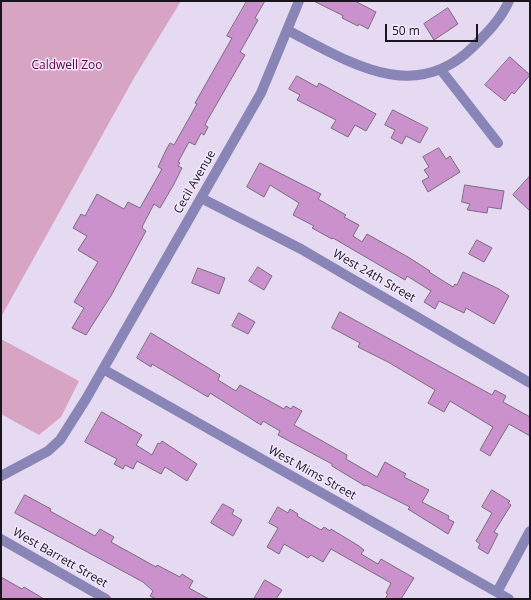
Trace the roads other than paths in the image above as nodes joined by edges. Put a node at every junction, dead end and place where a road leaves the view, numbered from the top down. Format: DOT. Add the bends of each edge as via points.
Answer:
graph roads {
  1 [pos="299,1"];
  2 [pos="508,1"];
  3 [pos="287,30"];
  4 [pos="441,70"];
  5 [pos="498,143"];
  6 [pos="201,198"];
  7 [pos="103,369"];
  8 [pos="530,383"];
  9 [pos="1,476"];
  10 [pos="530,531"];
  11 [pos="1,539"];
  12 [pos="498,592"];
  13 [pos="106,599"];
  14 [pos="509,599"];
  1 -- 3 [label="street, Cecil Avenue"];
  2 -- 4 [label="street" via="488,32 467,53"];
  3 -- 4 [label="street" via="365,69 390,75 416,76"];
  3 -- 6 [label="street, Cecil Avenue" via="261,93"];
  4 -- 5 [label="street"];
  6 -- 7 [label="street, Cecil Avenue"];
  6 -- 8 [label="street, West 24th Street" via="301,249"];
  7 -- 9 [label="street, Cecil Avenue" via="60,440 32,461"];
  7 -- 12 [label="street, West Mims Street"];
  10 -- 12 [label="street"];
  11 -- 13 [label="street, West Barrett Street"];
  12 -- 14 [label="street, West Mims Street"];
}
